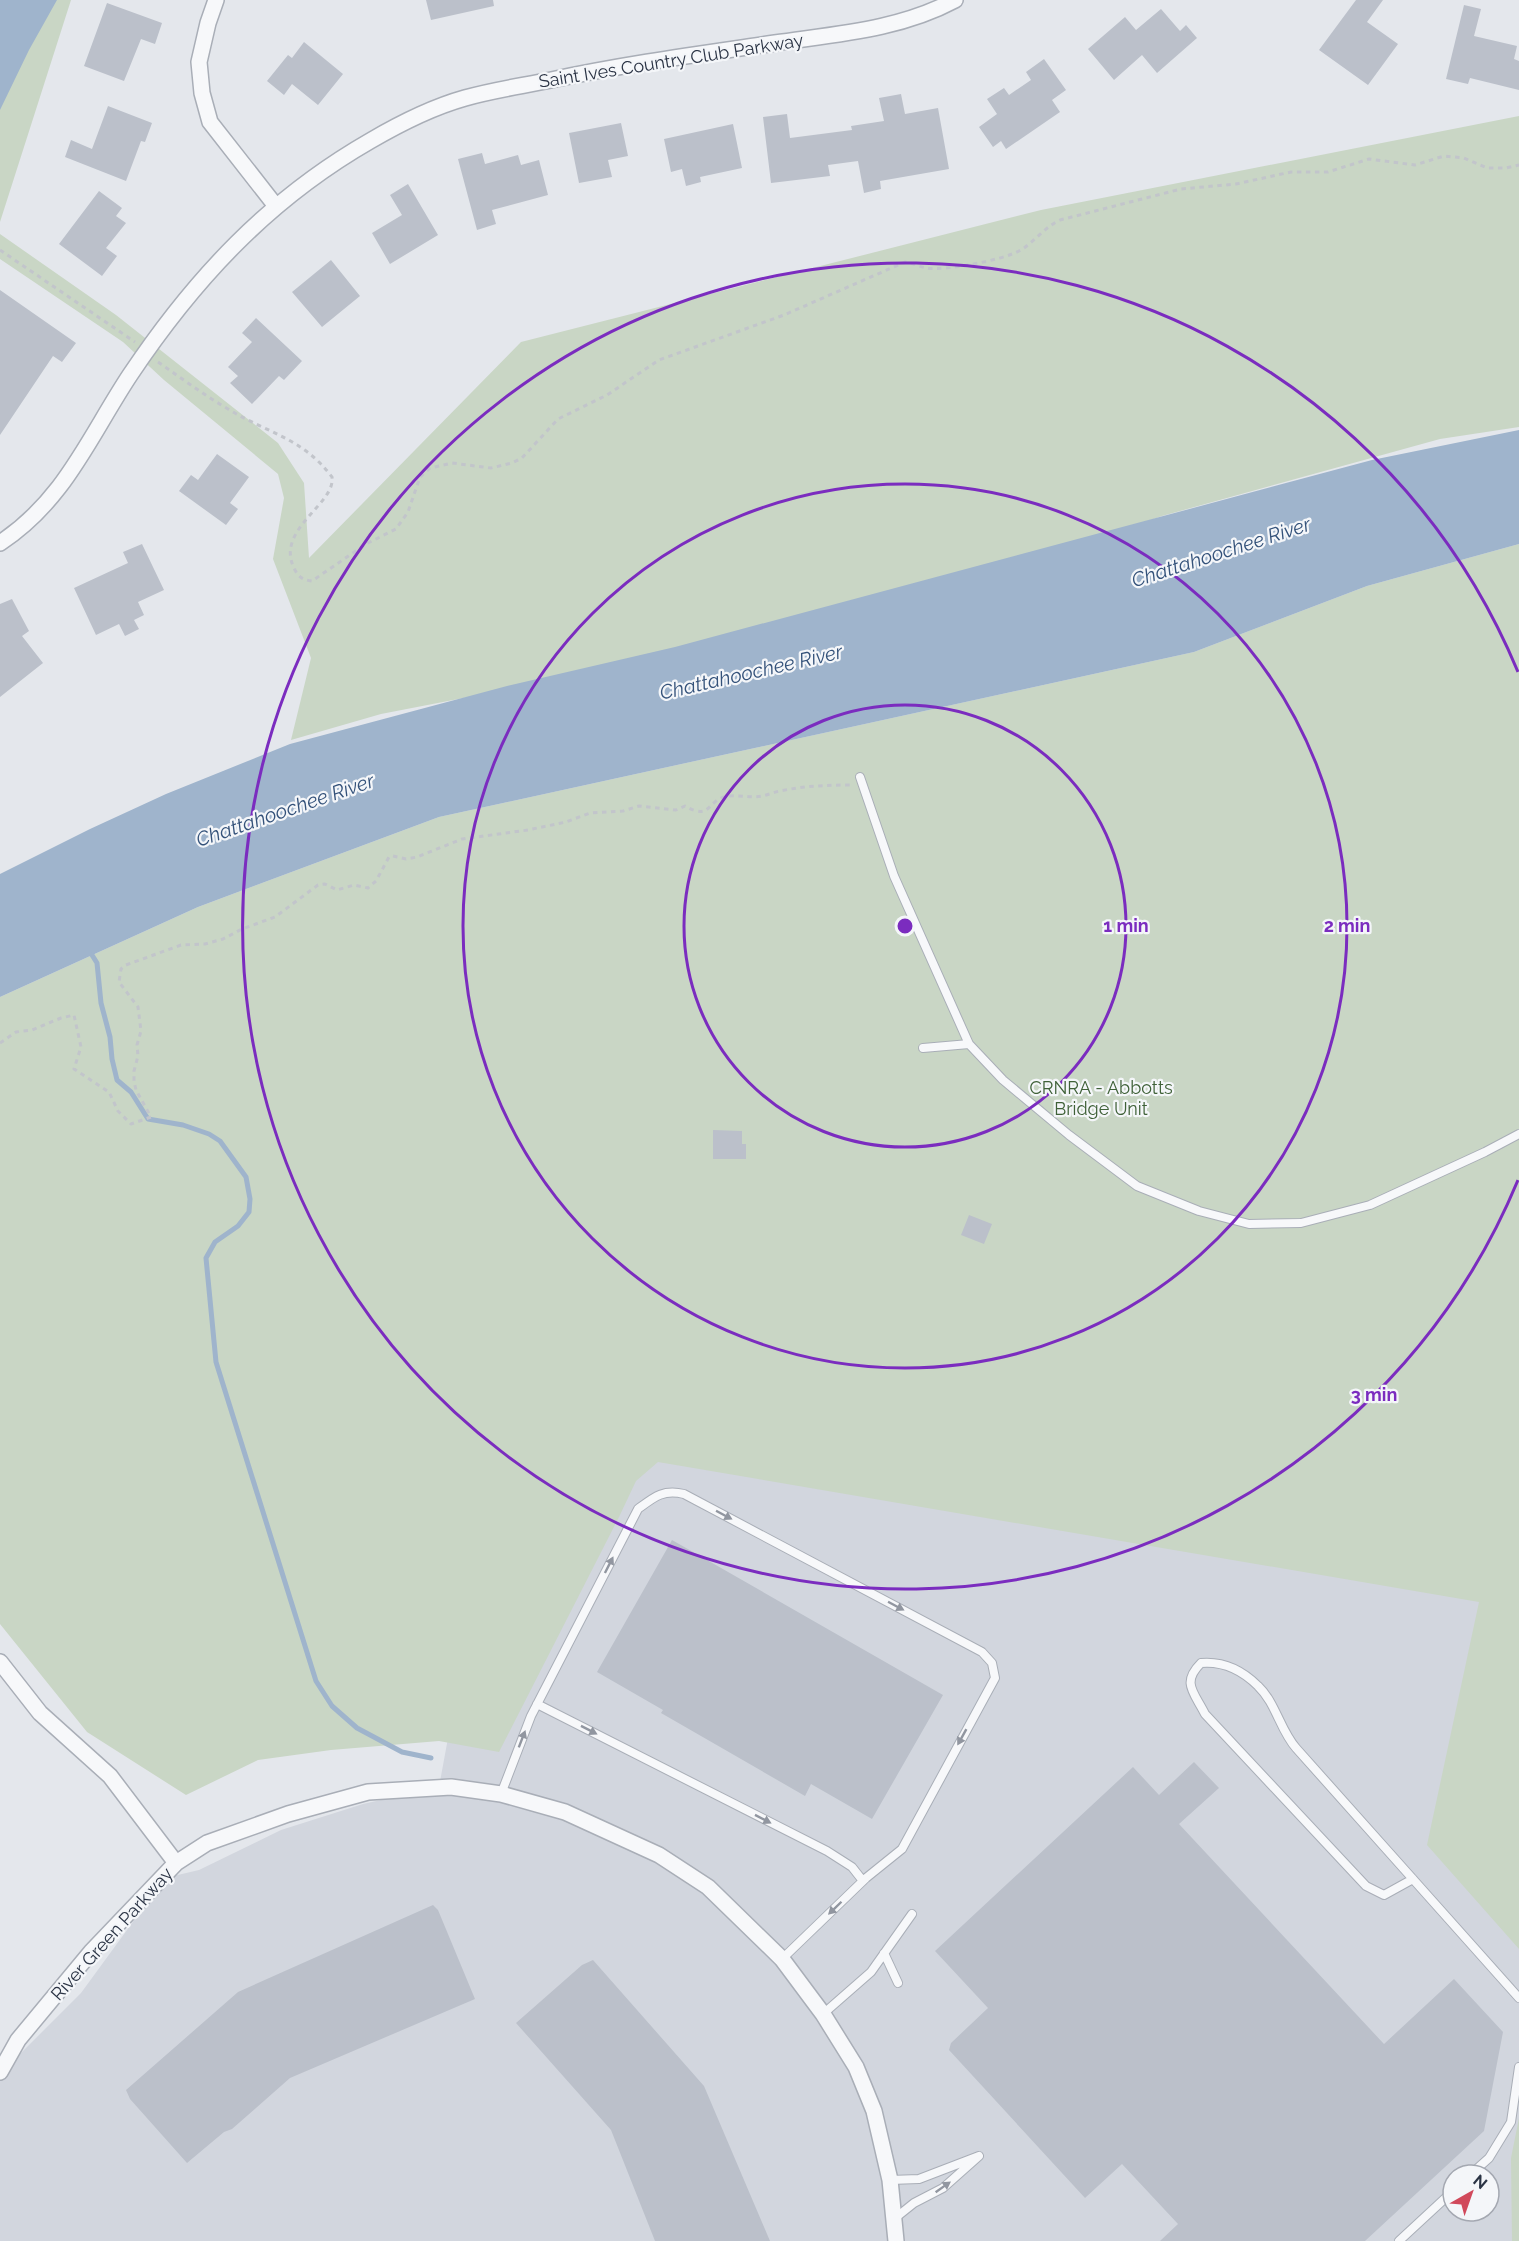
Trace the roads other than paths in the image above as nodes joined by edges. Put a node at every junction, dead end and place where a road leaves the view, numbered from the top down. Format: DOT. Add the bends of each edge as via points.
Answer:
graph roads {
  1 [pos="216,0"];
  2 [pos="955,0"];
  3 [pos="275,205"];
  4 [pos="0,543"];
  5 [pos="860,777"];
  6 [pos="969,1044"];
  7 [pos="923,1048"];
  8 [pos="1519,1134"];
  9 [pos="0,1662"];
  10 [pos="537,1704"];
  11 [pos="501,1794"];
  12 [pos="176,1863"];
  13 [pos="1413,1879"];
  14 [pos="863,1881"];
  15 [pos="912,1914"];
  16 [pos="885,1953"];
  17 [pos="782,1959"];
  18 [pos="897,1983"];
  19 [pos="1519,1998"];
  20 [pos="824,2014"];
  21 [pos="18,2040"];
  22 [pos="0,2048"];
  23 [pos="1519,2067"];
  24 [pos="0,2072"];
  25 [pos="1483,2163"];
  26 [pos="890,2180"];
  27 [pos="1441,2202"];
  28 [pos="894,2219"];
  29 [pos="896,2241"];
  30 [pos="1399,2241"];
  1 -- 3 [label="street" via="199,62 207,112 210,122"];
  2 -- 3 [label="street, Saint Ives Country Club Parkway" via="930,13 878,28 610,67 463,98 371,141"];
  3 -- 4 [label="street, Saint Ives Country Club Parkway" via="232,246 180,306 130,375 71,474 45,506"];
  5 -- 6 [label="lane" via="894,876"];
  6 -- 7 [label="lane"];
  6 -- 8 [label="lane" via="1002,1080 1137,1186 1199,1211 1249,1224 1301,1223 1370,1205"];
  9 -- 12 [label="street" via="40,1713 110,1776"];
  11 -- 10 [label="lane, one-way"];
  10 -- 14 [label="lane, one-way" via="827,1851 852,1867"];
  10 -- 14 [label="lane, one-way" via="638,1509 671,1491 684,1494 982,1652 992,1663 994,1678 902,1849"];
  11 -- 12 [label="street, River Green Parkway" via="451,1787 368,1792 288,1814 207,1843"];
  11 -- 17 [label="street, River Green Parkway" via="565,1812 659,1855 708,1887"];
  12 -- 21 [label="street, River Green Parkway" via="91,1952"];
  13 -- 13 [label="lane" via="1293,1745 1259,1686 1233,1667 1214,1662 1201,1663 1191,1672 1189,1683 1205,1714 1366,1886 1384,1895"];
  13 -- 19 [label="lane"];
  14 -- 17 [label="lane, one-way"];
  15 -- 16 [label="lane"];
  16 -- 18 [label="lane"];
  16 -- 20 [label="lane" via="871,1972"];
  17 -- 20 [label="street, River Green Parkway"];
  20 -- 26 [label="street, River Green Parkway" via="856,2067 874,2111"];
  21 -- 22 [label="street, River Green Parkway"];
  21 -- 24 [label="street, River Green Parkway"];
  23 -- 25 [label="lane" via="1510,2122"];
  26 -- 28 [label="street, River Green Parkway"];
  28 -- 26 [label="lane, one-way" via="943,2188 979,2156 919,2179"];
  27 -- 30 [label="lane"];
  28 -- 29 [label="street, River Green Parkway"];
}
